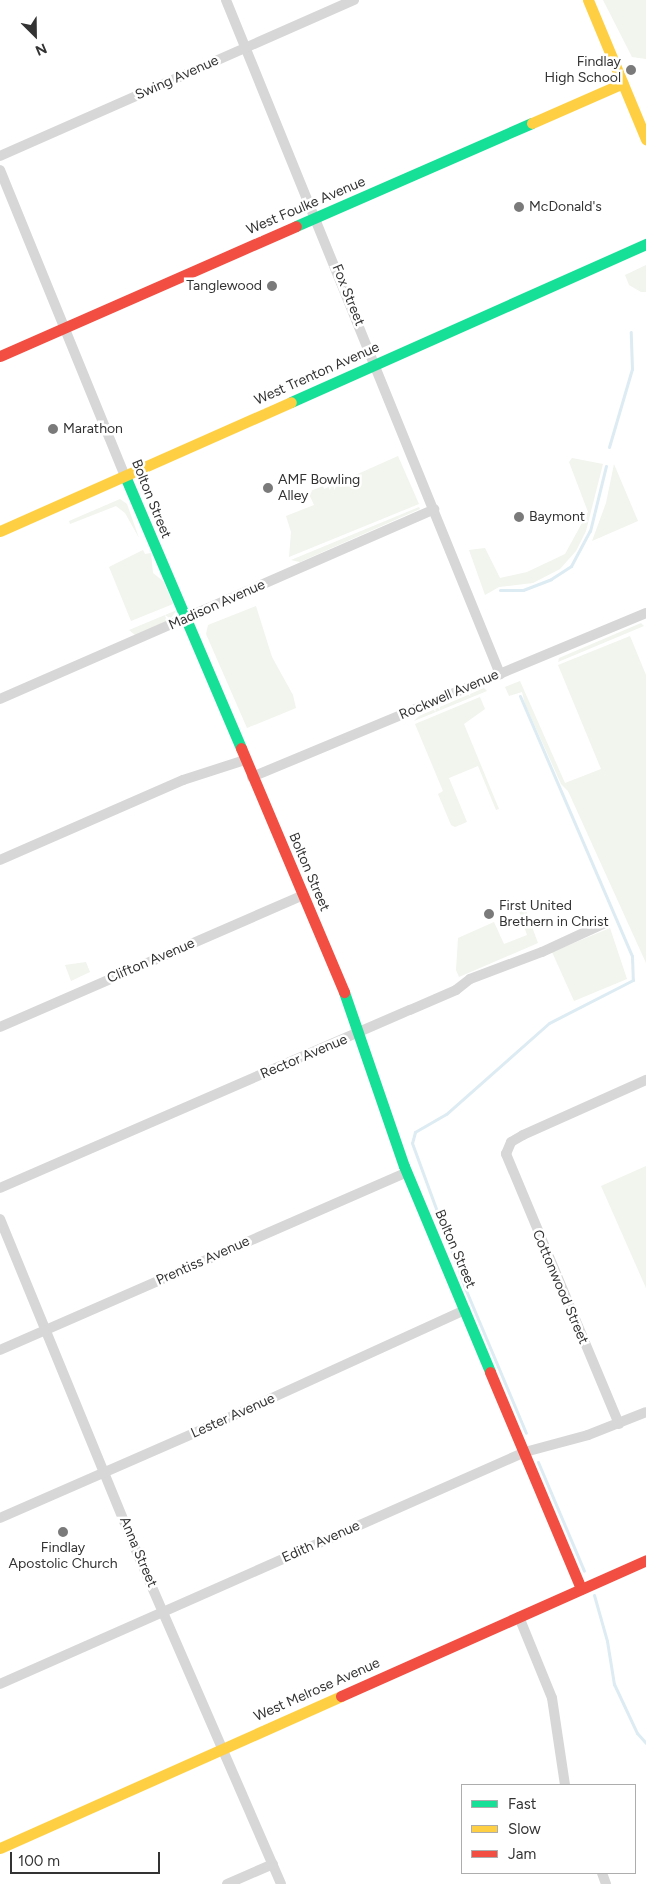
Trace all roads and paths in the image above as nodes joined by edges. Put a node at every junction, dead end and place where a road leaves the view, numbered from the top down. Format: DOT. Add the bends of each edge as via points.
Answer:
graph roads {
  1 [pos="226,0"];
  2 [pos="354,0"];
  3 [pos="588,0"];
  4 [pos="246,47"];
  5 [pos="624,83"];
  6 [pos="646,139"];
  7 [pos="0,156"];
  8 [pos="0,170"];
  9 [pos="317,218"];
  10 [pos="646,244"];
  11 [pos="64,327"];
  12 [pos="0,356"];
  13 [pos="376,365"];
  14 [pos="125,476"];
  15 [pos="434,509"];
  16 [pos="0,531"];
  17 [pos="646,614"];
  18 [pos="185,619"];
  19 [pos="500,674"];
  20 [pos="0,699"];
  21 [pos="245,760"];
  22 [pos="252,777"];
  23 [pos="0,860"];
  24 [pos="302,895"];
  25 [pos="605,923"];
  26 [pos="0,1027"];
  27 [pos="360,1032"];
  28 [pos="646,1080"];
  29 [pos="406,1172"];
  30 [pos="0,1188"];
  31 [pos="0,1218"];
  32 [pos="465,1310"];
  33 [pos="46,1330"];
  34 [pos="0,1350"];
  35 [pos="646,1412"];
  36 [pos="619,1424"];
  37 [pos="525,1452"];
  38 [pos="105,1473"];
  39 [pos="0,1518"];
  40 [pos="646,1560"];
  41 [pos="582,1589"];
  42 [pos="163,1612"];
  43 [pos="519,1617"];
  44 [pos="0,1684"];
  45 [pos="223,1749"];
  46 [pos="566,1784"];
  47 [pos="0,1848"];
  48 [pos="273,1864"];
  49 [pos="228,1884"];
  50 [pos="281,1884"];
  1 -- 4 [label="street, Fox Street"];
  2 -- 4 [label="street, Swing Avenue"];
  3 -- 5 [label="street"];
  4 -- 7 [label="street, Swing Avenue"];
  4 -- 9 [label="street, Fox Street"];
  5 -- 6 [label="street"];
  5 -- 9 [label="street, West Foulke Avenue"];
  8 -- 11 [label="street, Bolton Street"];
  9 -- 11 [label="street, West Foulke Avenue"];
  9 -- 13 [label="street, Fox Street"];
  10 -- 13 [label="street, West Trenton Avenue"];
  11 -- 12 [label="street, West Foulke Avenue"];
  11 -- 14 [label="street, Bolton Street"];
  13 -- 14 [label="street, West Trenton Avenue"];
  13 -- 15 [label="street, Fox Street"];
  14 -- 16 [label="street, West Trenton Avenue"];
  14 -- 18 [label="street, Bolton Street"];
  15 -- 18 [label="street, Madison Avenue"];
  15 -- 19 [label="street, Fox Street"];
  17 -- 19 [label="street, Rockwell Avenue"];
  18 -- 20 [label="street, Madison Avenue"];
  18 -- 21 [label="street, Bolton Street"];
  19 -- 22 [label="street, Rockwell Avenue"];
  21 -- 22 [label="street, Bolton Street"];
  21 -- 23 [label="street" via="183,780"];
  22 -- 24 [label="street, Bolton Street"];
  24 -- 26 [label="street, Clifton Avenue"];
  24 -- 27 [label="street, Bolton Street"];
  25 -- 27 [label="street, Rector Avenue" via="542,952 470,979 456,990"];
  27 -- 29 [label="street, Bolton Street"];
  27 -- 30 [label="street, Rector Avenue"];
  28 -- 36 [label="street, Cottonwood Street" via="523,1135 511,1142 506,1150 508,1164"];
  29 -- 32 [label="street, Bolton Street"];
  29 -- 33 [label="street, Prentiss Avenue"];
  31 -- 33 [label="street, Anna Street"];
  32 -- 37 [label="street, Bolton Street"];
  32 -- 38 [label="street, Lester Avenue"];
  33 -- 34 [label="street, Prentiss Avenue"];
  33 -- 38 [label="street, Anna Street"];
  35 -- 36 [label="street, Edith Avenue"];
  36 -- 37 [label="street, Edith Avenue"];
  37 -- 41 [label="street, Bolton Street"];
  37 -- 42 [label="street, Edith Avenue"];
  38 -- 39 [label="street, Lester Avenue"];
  38 -- 42 [label="street, Anna Street"];
  40 -- 41 [label="street, West Melrose Avenue"];
  41 -- 43 [label="street, West Melrose Avenue"];
  42 -- 44 [label="street, Edith Avenue"];
  42 -- 45 [label="street, Anna Street"];
  43 -- 45 [label="street, West Melrose Avenue"];
  43 -- 46 [label="street" via="552,1698"];
  45 -- 47 [label="street, West Melrose Avenue"];
  45 -- 48 [label="street, Anna Street"];
  48 -- 49 [label="street"];
  48 -- 50 [label="street, Anna Street"];
}
